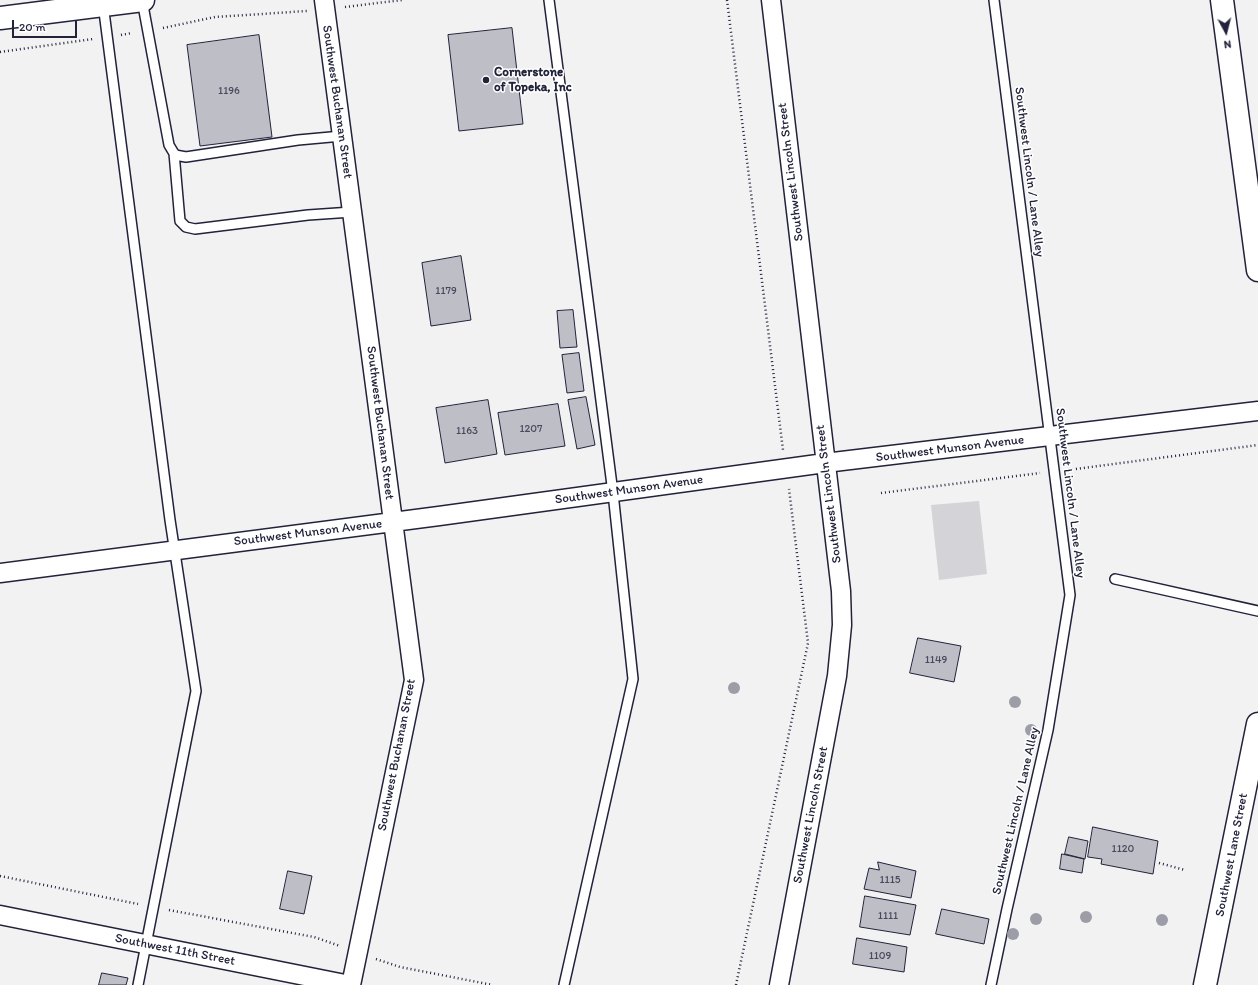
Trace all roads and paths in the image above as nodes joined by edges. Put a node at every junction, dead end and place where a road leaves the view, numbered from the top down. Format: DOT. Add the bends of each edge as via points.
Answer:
graph roads {
  1 [pos="143,0"];
  2 [pos="402,0"];
  3 [pos="549,0"];
  4 [pos="727,0"];
  5 [pos="771,0"];
  6 [pos="994,0"];
  7 [pos="1222,0"];
  8 [pos="103,2"];
  9 [pos="325,5"];
  10 [pos="0,18"];
  11 [pos="148,31"];
  12 [pos="108,36"];
  13 [pos="0,52"];
  14 [pos="342,136"];
  15 [pos="174,153"];
  16 [pos="352,212"];
  17 [pos="1258,270"];
  18 [pos="1258,411"];
  19 [pos="1050,437"];
  20 [pos="825,463"];
  21 [pos="786,468"];
  22 [pos="613,493"];
  23 [pos="393,522"];
  24 [pos="175,550"];
  25 [pos="0,573"];
  26 [pos="1115,579"];
  27 [pos="1258,611"];
  28 [pos="1258,724"];
  29 [pos="1159,862"];
  30 [pos="1185,870"];
  31 [pos="0,876"];
  32 [pos="153,907"];
  33 [pos="0,915"];
  34 [pos="146,944"];
  35 [pos="358,952"];
  36 [pos="138,985"];
  37 [pos="350,985"];
  38 [pos="493,985"];
  39 [pos="564,985"];
  40 [pos="736,985"];
  41 [pos="779,985"];
  42 [pos="991,985"];
  43 [pos="1205,985"];
  1 -- 8 [label="main road"];
  1 -- 11 [label="lane"];
  2 -- 9 [label="path"];
  3 -- 22 [label="lane"];
  4 -- 21 [label="path"];
  5 -- 20 [label="street, Southwest Lincoln Street"];
  6 -- 19 [label="lane, Southwest Lincoln / Lane Alley"];
  7 -- 17 [label="main road"];
  8 -- 10 [label="main road"];
  8 -- 12 [label="lane"];
  9 -- 11 [label="path" via="215,17"];
  9 -- 14 [label="street, Southwest Buchanan Street"];
  11 -- 12 [label="path"];
  11 -- 15 [label="lane" via="169,145"];
  12 -- 13 [label="path"];
  12 -- 24 [label="lane"];
  14 -- 15 [label="lane" via="186,157"];
  14 -- 16 [label="street, Southwest Buchanan Street"];
  15 -- 16 [label="lane" via="180,221 186,227 195,229"];
  16 -- 23 [label="street, Southwest Buchanan Street"];
  18 -- 19 [label="street, Southwest Munson Avenue"];
  19 -- 20 [label="street, Southwest Munson Avenue"];
  19 -- 42 [label="lane, Southwest Lincoln / Lane Alley" via="1070,595 1048,730"];
  20 -- 21 [label="street, Southwest Munson Avenue"];
  20 -- 41 [label="street, Southwest Lincoln Street" via="841,591 842,625 837,676"];
  21 -- 22 [label="street, Southwest Munson Avenue"];
  21 -- 40 [label="path" via="808,643"];
  22 -- 23 [label="street, Southwest Munson Avenue"];
  22 -- 39 [label="lane" via="633,679"];
  23 -- 24 [label="street, Southwest Munson Avenue"];
  23 -- 35 [label="street, Southwest Buchanan Street" via="414,680"];
  24 -- 25 [label="street, Southwest Munson Avenue"];
  24 -- 32 [label="lane" via="196,691"];
  26 -- 27 [label="lane"];
  28 -- 43 [label="main road, Southwest Lane Street"];
  29 -- 30 [label="path"];
  31 -- 32 [label="path"];
  32 -- 34 [label="lane"];
  32 -- 35 [label="path" via="314,937"];
  33 -- 34 [label="street, Southwest 11th Street"];
  34 -- 36 [label="lane"];
  34 -- 37 [label="street, Southwest 11th Street"];
  35 -- 37 [label="street, Southwest Buchanan Street"];
  35 -- 38 [label="path" via="400,967"];
}
